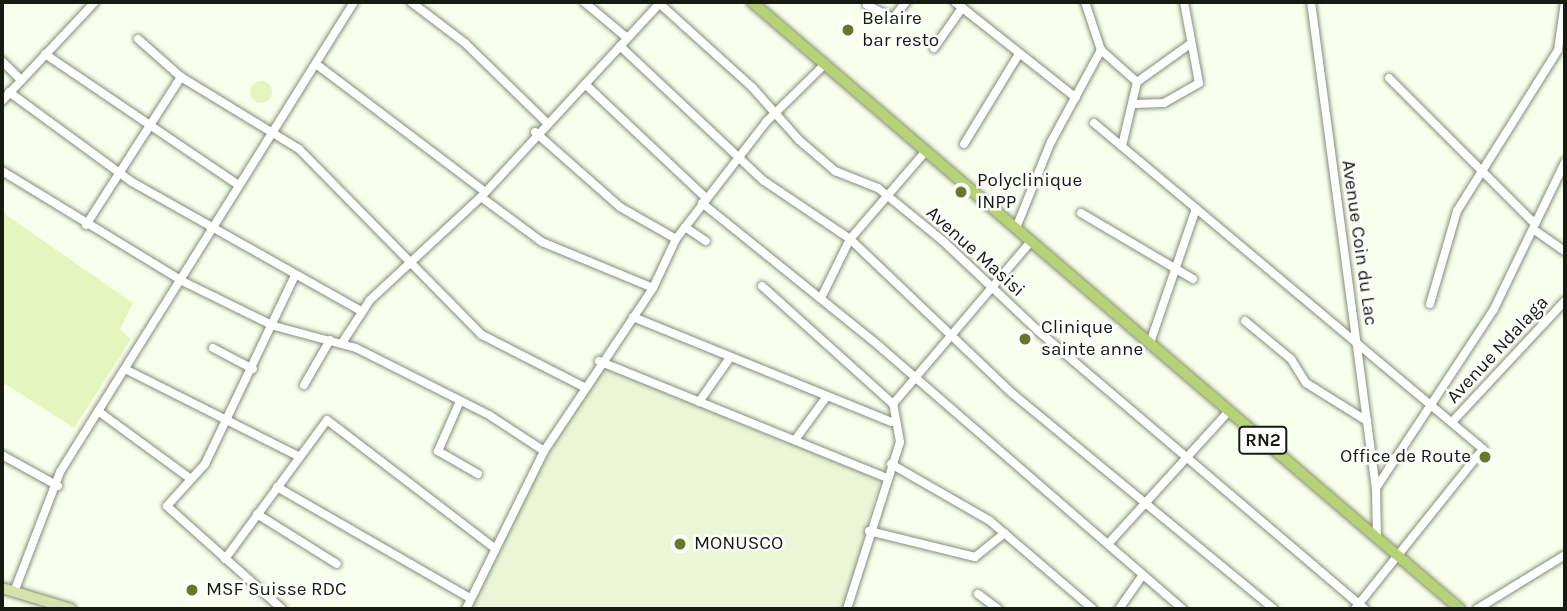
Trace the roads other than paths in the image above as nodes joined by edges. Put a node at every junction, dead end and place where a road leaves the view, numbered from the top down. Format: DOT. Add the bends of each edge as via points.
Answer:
graph roads {
  1 [pos="354,2"];
  2 [pos="411,2"];
  3 [pos="584,2"];
  4 [pos="752,2"];
  5 [pos="906,2"];
  6 [pos="1085,2"];
  7 [pos="1184,2"];
  8 [pos="1311,2"];
  9 [pos="1565,2"];
  10 [pos="91,3"];
  11 [pos="661,3"];
  12 [pos="959,4"];
  13 [pos="867,5"];
  14 [pos="1565,30"];
  15 [pos="627,38"];
  16 [pos="138,39"];
  17 [pos="1190,44"];
  18 [pos="620,46"];
  19 [pos="934,48"];
  20 [pos="1101,50"];
  21 [pos="45,54"];
  22 [pos="1018,54"];
  23 [pos="2,61"];
  24 [pos="316,64"];
  25 [pos="825,64"];
  26 [pos="181,77"];
  27 [pos="1390,78"];
  28 [pos="20,79"];
  29 [pos="1137,82"];
  30 [pos="585,85"];
  31 [pos="9,92"];
  32 [pos="1076,98"];
  33 [pos="2,101"];
  34 [pos="1134,104"];
  35 [pos="774,114"];
  36 [pos="149,121"];
  37 [pos="546,121"];
  38 [pos="1094,123"];
  39 [pos="275,130"];
  40 [pos="535,132"];
  41 [pos="964,144"];
  42 [pos="1122,146"];
  43 [pos="926,150"];
  44 [pos="737,156"];
  45 [pos="1564,166"];
  46 [pos="2,171"];
  47 [pos="118,171"];
  48 [pos="1482,176"];
  49 [pos="237,184"];
  50 [pos="884,194"];
  51 [pos="483,195"];
  52 [pos="704,200"];
  53 [pos="1196,209"];
  54 [pos="1081,214"];
  55 [pos="86,225"];
  56 [pos="1534,226"];
  57 [pos="685,227"];
  58 [pos="1016,228"];
  59 [pos="210,230"];
  60 [pos="677,239"];
  61 [pos="850,239"];
  62 [pos="706,241"];
  63 [pos="1031,241"];
  64 [pos="1565,251"];
  65 [pos="409,261"];
  66 [pos="1175,266"];
  67 [pos="294,277"];
  68 [pos="1193,279"];
  69 [pos="182,281"];
  70 [pos="762,286"];
  71 [pos="992,287"];
  72 [pos="653,288"];
  73 [pos="821,298"];
  74 [pos="1565,303"];
  75 [pos="1430,304"];
  76 [pos="361,311"];
  77 [pos="632,317"];
  78 [pos="1244,321"];
  79 [pos="274,327"];
  80 [pos="951,336"];
  81 [pos="330,340"];
  82 [pos="342,343"];
  83 [pos="1150,343"];
  84 [pos="1356,343"];
  85 [pos="213,348"];
  86 [pos="729,359"];
  87 [pos="599,361"];
  88 [pos="125,369"];
  89 [pos="253,369"];
  90 [pos="913,376"];
  91 [pos="304,385"];
  92 [pos="584,387"];
  93 [pos="827,396"];
  94 [pos="460,401"];
  95 [pos="699,402"];
  96 [pos="893,404"];
  97 [pos="1431,405"];
  98 [pos="98,411"];
  99 [pos="1229,411"];
  100 [pos="230,417"];
  101 [pos="1367,421"];
  102 [pos="1453,421"];
  103 [pos="892,422"];
  104 [pos="795,440"];
  105 [pos="544,451"];
  106 [pos="1189,454"];
  107 [pos="2,455"];
  108 [pos="298,456"];
  109 [pos="891,464"];
  110 [pos="478,474"];
  111 [pos="884,477"];
  112 [pos="191,479"];
  113 [pos="58,486"];
  114 [pos="277,487"];
  115 [pos="1376,488"];
  116 [pos="1148,501"];
  117 [pos="257,514"];
  118 [pos="869,531"];
  119 [pos="1005,533"];
  120 [pos="1377,538"];
  121 [pos="1108,544"];
  122 [pos="492,546"];
  123 [pos="1565,555"];
  124 [pos="1400,558"];
  125 [pos="225,559"];
  126 [pos="337,564"];
  127 [pos="1142,576"];
  128 [pos="2,588"];
  129 [pos="14,592"];
  130 [pos="978,594"];
  131 [pos="470,598"];
  132 [pos="1360,607"];
  133 [pos="71,609"];
  134 [pos="282,609"];
  135 [pos="466,609"];
  136 [pos="847,609"];
  137 [pos="998,609"];
  138 [pos="1093,609"];
  139 [pos="1119,609"];
  140 [pos="1183,609"];
  141 [pos="1274,609"];
  142 [pos="1460,609"];
  143 [pos="1477,609"];
  1 -- 24 [label="street"];
  2 -- 37 [label="street" via="465,43"];
  3 -- 15 [label="street"];
  4 -- 25 [label="highway, RN2"];
  5 -- 13 [label="street" via="893,18"];
  6 -- 20 [label="street"];
  7 -- 17 [label="street"];
  8 -- 84 [label="street, Avenue Coin du Lac"];
  9 -- 14 [label="street"];
  10 -- 21 [label="street"];
  11 -- 15 [label="street"];
  11 -- 35 [label="street, Avenue Masisi"];
  12 -- 19 [label="street"];
  12 -- 22 [label="street"];
  14 -- 48 [label="street"];
  15 -- 18 [label="street"];
  16 -- 26 [label="street"];
  17 -- 29 [label="street"];
  17 -- 34 [label="street" via="1199,83 1164,103"];
  18 -- 30 [label="street"];
  18 -- 44 [label="street"];
  20 -- 29 [label="street"];
  20 -- 32 [label="street"];
  21 -- 28 [label="street"];
  21 -- 36 [label="street"];
  22 -- 32 [label="street"];
  22 -- 41 [label="street"];
  23 -- 28 [label="street"];
  24 -- 39 [label="street"];
  24 -- 51 [label="street"];
  25 -- 35 [label="street"];
  25 -- 43 [label="highway, RN2"];
  26 -- 36 [label="street"];
  26 -- 39 [label="street"];
  27 -- 48 [label="street" via="1464,149"];
  28 -- 31 [label="street"];
  29 -- 34 [label="street"];
  30 -- 37 [label="street"];
  30 -- 52 [label="street"];
  31 -- 33 [label="street"];
  31 -- 47 [label="street"];
  32 -- 58 [label="street"];
  34 -- 42 [label="street"];
  35 -- 44 [label="street"];
  35 -- 50 [label="street, Avenue Masisi" via="835,170"];
  36 -- 47 [label="street"];
  36 -- 49 [label="street"];
  37 -- 40 [label="street"];
  38 -- 42 [label="street"];
  39 -- 49 [label="street"];
  39 -- 65 [label="street" via="351,195"];
  40 -- 51 [label="street"];
  40 -- 60 [label="street" via="620,207"];
  42 -- 53 [label="street"];
  43 -- 50 [label="street"];
  43 -- 58 [label="highway, RN2"];
  44 -- 52 [label="street"];
  44 -- 61 [label="street"];
  45 -- 56 [label="street"];
  46 -- 55 [label="street"];
  47 -- 55 [label="street"];
  47 -- 59 [label="street"];
  48 -- 56 [label="street"];
  48 -- 75 [label="street" via="1457,211"];
  49 -- 59 [label="street"];
  50 -- 61 [label="street"];
  50 -- 71 [label="street, Avenue Masisi"];
  51 -- 65 [label="street"];
  51 -- 72 [label="street" via="542,242"];
  52 -- 57 [label="street"];
  52 -- 73 [label="street"];
  53 -- 66 [label="street"];
  53 -- 84 [label="street"];
  54 -- 66 [label="street"];
  55 -- 69 [label="street"];
  56 -- 64 [label="street"];
  56 -- 97 [label="street" via="1494,309"];
  57 -- 60 [label="street"];
  57 -- 62 [label="street"];
  58 -- 63 [label="highway, RN2"];
  59 -- 67 [label="street"];
  59 -- 69 [label="street"];
  60 -- 72 [label="street"];
  61 -- 73 [label="street"];
  61 -- 80 [label="street"];
  63 -- 71 [label="street"];
  63 -- 83 [label="highway, RN2"];
  65 -- 76 [label="street"];
  65 -- 92 [label="street" via="482,335"];
  66 -- 68 [label="street"];
  66 -- 83 [label="street"];
  67 -- 76 [label="street"];
  67 -- 79 [label="street"];
  69 -- 79 [label="street"];
  69 -- 88 [label="street"];
  70 -- 96 [label="street"];
  71 -- 80 [label="street"];
  71 -- 106 [label="street, Avenue Masisi"];
  72 -- 77 [label="street"];
  73 -- 90 [label="street"];
  74 -- 102 [label="street, Avenue Ndalaga"];
  76 -- 82 [label="street"];
  77 -- 86 [label="street"];
  77 -- 87 [label="street"];
  78 -- 101 [label="street" via="1291,359 1306,383"];
  79 -- 81 [label="street"];
  79 -- 89 [label="street"];
  80 -- 90 [label="street"];
  80 -- 116 [label="street"];
  81 -- 82 [label="street"];
  81 -- 91 [label="street"];
  82 -- 94 [label="street"];
  83 -- 99 [label="highway, RN2"];
  84 -- 97 [label="street"];
  84 -- 101 [label="street, Avenue Coin du Lac"];
  85 -- 89 [label="street"];
  86 -- 93 [label="street"];
  86 -- 95 [label="street"];
  87 -- 92 [label="street"];
  87 -- 95 [label="street"];
  88 -- 98 [label="street"];
  88 -- 100 [label="street" via="179,399"];
  89 -- 100 [label="street"];
  90 -- 96 [label="street"];
  90 -- 121 [label="street"];
  92 -- 105 [label="street"];
  93 -- 103 [label="street"];
  93 -- 104 [label="street"];
  94 -- 105 [label="street"];
  94 -- 110 [label="street" via="438,450"];
  95 -- 104 [label="street"];
  96 -- 103 [label="street"];
  97 -- 102 [label="street"];
  97 -- 115 [label="street"];
  98 -- 112 [label="street"];
  98 -- 113 [label="street"];
  99 -- 106 [label="street"];
  99 -- 120 [label="highway, RN2"];
  100 -- 108 [label="street"];
  100 -- 112 [label="street"];
  101 -- 115 [label="street, Avenue Coin du Lac"];
  102 -- 124 [label="street" via="1483,454"];
  103 -- 109 [label="street" via="900,442"];
  104 -- 111 [label="street"];
  105 -- 122 [label="street"];
  106 -- 116 [label="street"];
  106 -- 132 [label="street, Avenue Masisi"];
  107 -- 113 [label="street"];
  108 -- 114 [label="street"];
  108 -- 122 [label="street" via="330,420"];
  109 -- 111 [label="street"];
  109 -- 119 [label="street"];
  111 -- 118 [label="street"];
  112 -- 125 [label="street" via="167,506"];
  113 -- 129 [label="street"];
  114 -- 117 [label="street"];
  114 -- 131 [label="street"];
  115 -- 120 [label="street, Avenue Coin du Lac"];
  116 -- 121 [label="street"];
  116 -- 141 [label="street"];
  117 -- 125 [label="street"];
  117 -- 126 [label="street"];
  118 -- 119 [label="street" via="975,557"];
  118 -- 136 [label="street"];
  119 -- 138 [label="street"];
  120 -- 124 [label="highway, RN2"];
  121 -- 127 [label="street"];
  122 -- 131 [label="street"];
  123 -- 143 [label="street"];
  124 -- 132 [label="street"];
  124 -- 142 [label="highway, RN2"];
  125 -- 134 [label="street"];
  127 -- 139 [label="street"];
  127 -- 140 [label="street"];
  128 -- 129 [label="main road"];
  129 -- 133 [label="main road"];
  130 -- 137 [label="street"];
  131 -- 135 [label="street"];
}
